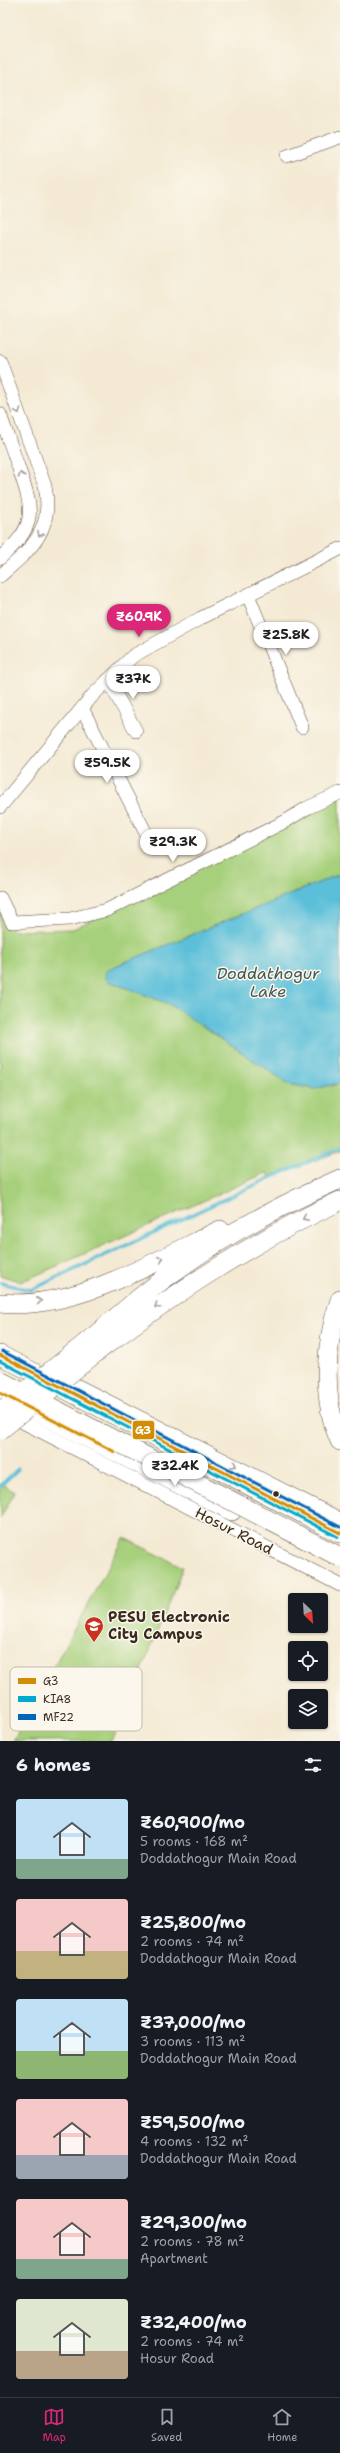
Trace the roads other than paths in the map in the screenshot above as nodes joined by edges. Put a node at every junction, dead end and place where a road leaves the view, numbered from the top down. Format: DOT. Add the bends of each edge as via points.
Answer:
graph roads {
  1 [pos="340,138"];
  2 [pos="287,156"];
  3 [pos="0,361"];
  4 [pos="0,414"];
  5 [pos="30,501"];
  6 [pos="48,501"];
  7 [pos="339,554"];
  8 [pos="0,558"];
  9 [pos="0,576"];
  10 [pos="248,595"];
  11 [pos="108,680"];
  12 [pos="82,708"];
  13 [pos="302,727"];
  14 [pos="136,731"];
  15 [pos="340,793"];
  16 [pos="0,807"];
  17 [pos="154,849"];
  18 [pos="0,898"];
  19 [pos="340,1179"];
  20 [pos="340,1201"];
  21 [pos="274,1210"];
  22 [pos="340,1300"];
  23 [pos="0,1303"];
  24 [pos="0,1346"];
  25 [pos="93,1346"];
  26 [pos="0,1355"];
  27 [pos="0,1368"];
  28 [pos="0,1381"];
  29 [pos="0,1393"];
  30 [pos="0,1411"];
  31 [pos="0,1430"];
  32 [pos="340,1441"];
  33 [pos="340,1519"];
  34 [pos="340,1533"];
  35 [pos="340,1544"];
  36 [pos="340,1557"];
  37 [pos="340,1566"];
  38 [pos="340,1585"];
  1 -- 2 [label="street"];
  3 -- 6 [label="street, one-way" via="45,486"];
  5 -- 4 [label="street, one-way"];
  5 -- 6 [label="street"];
  5 -- 8 [label="street" via="26,528 20,539"];
  6 -- 9 [label="street, one-way" via="47,518 35,542 27,553"];
  7 -- 10 [label="street"];
  10 -- 11 [label="street" via="133,656"];
  10 -- 13 [label="street"];
  11 -- 12 [label="street"];
  11 -- 14 [label="street"];
  12 -- 16 [label="street"];
  12 -- 17 [label="street"];
  15 -- 18 [label="street" via="107,910 70,919 12,922"];
  19 -- 21 [label="highway"];
  20 -- 25 [label="highway, one-way" via="283,1228"];
  23 -- 21 [label="highway, one-way" via="54,1299 90,1290 158,1261 245,1217"];
  21 -- 25 [label="highway" via="236,1231 149,1290"];
  22 -- 32 [label="highway" via="329,1344 328,1366 331,1413"];
  24 -- 33 [label="street, one-way"];
  25 -- 30 [label="highway, bridge"];
  25 -- 31 [label="highway, bridge"];
  26 -- 34 [label="highway"];
  27 -- 35 [label="highway, bridge" via="152,1450"];
  28 -- 36 [label="highway, bridge"];
  29 -- 37 [label="highway, Hosur Road"];
  30 -- 38 [label="street, Hosur Road"];
}
